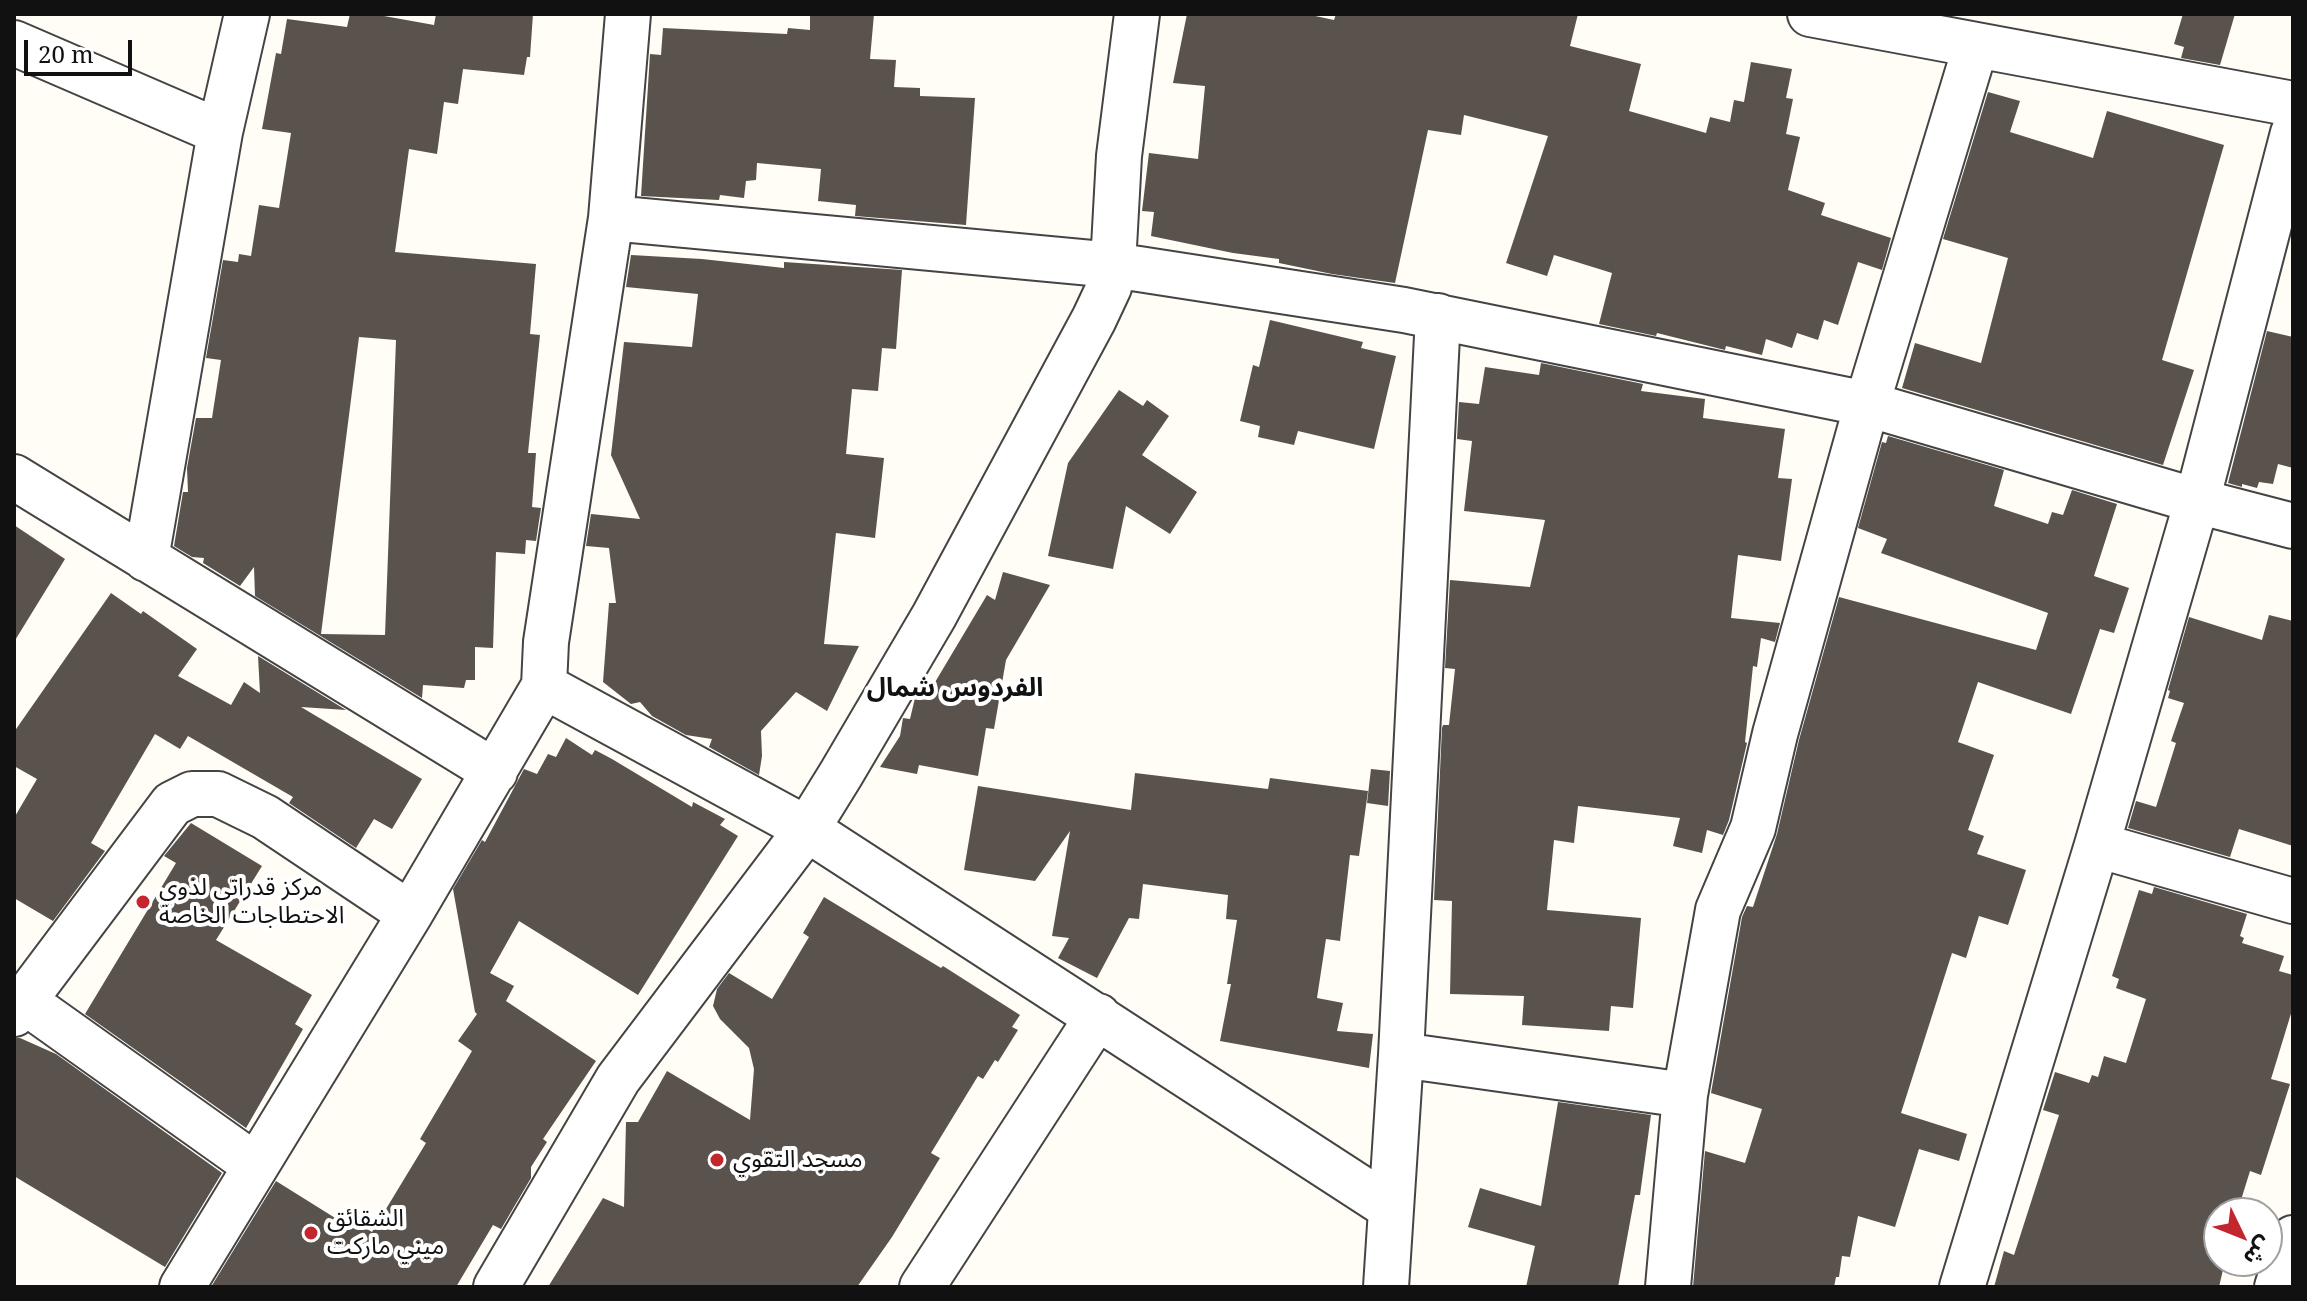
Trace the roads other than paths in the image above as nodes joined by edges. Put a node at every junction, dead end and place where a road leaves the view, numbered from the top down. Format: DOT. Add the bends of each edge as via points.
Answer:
graph roads {
  1 [pos="247,14"];
  2 [pos="628,14"];
  3 [pos="1137,14"];
  4 [pos="1810,14"];
  5 [pos="14,43"];
  6 [pos="1976,45"];
  7 [pos="2293,104"];
  8 [pos="220,132"];
  9 [pos="2293,133"];
  10 [pos="611,218"];
  11 [pos="1113,265"];
  12 [pos="1438,316"];
  13 [pos="1867,404"];
  14 [pos="14,477"];
  15 [pos="2197,501"];
  16 [pos="2293,526"];
  17 [pos="146,559"];
  18 [pos="544,686"];
  19 [pos="495,772"];
  20 [pos="807,829"];
  21 [pos="2097,845"];
  22 [pos="2293,901"];
  23 [pos="410,914"];
  24 [pos="19,1007"];
  25 [pos="1098,1016"];
  26 [pos="1401,1055"];
  27 [pos="1685,1095"];
  28 [pos="256,1166"];
  29 [pos="1391,1208"];
  30 [pos="2293,1238"];
  31 [pos="182,1287"];
  32 [pos="496,1287"];
  33 [pos="922,1287"];
  34 [pos="1386,1287"];
  35 [pos="1668,1287"];
  36 [pos="1962,1287"];
  37 [pos="2277,1287"];
  1 -- 8 [label="street"];
  2 -- 10 [label="street"];
  3 -- 11 [label="street" via="1119,156"];
  4 -- 6 [label="street"];
  5 -- 8 [label="street"];
  6 -- 7 [label="street"];
  6 -- 13 [label="street"];
  8 -- 17 [label="street"];
  9 -- 15 [label="street"];
  10 -- 11 [label="street"];
  10 -- 18 [label="street" via="546,642"];
  11 -- 12 [label="street"];
  11 -- 20 [label="street" via="1094,319 934,616"];
  12 -- 13 [label="street"];
  12 -- 26 [label="street"];
  13 -- 15 [label="street"];
  13 -- 27 [label="street" via="1753,828 1718,910"];
  14 -- 17 [label="street"];
  15 -- 16 [label="street"];
  15 -- 21 [label="street"];
  17 -- 19 [label="street"];
  18 -- 19 [label="street"];
  18 -- 20 [label="street"];
  19 -- 23 [label="street"];
  20 -- 25 [label="street"];
  20 -- 32 [label="street" via="618,1079"];
  21 -- 22 [label="street"];
  21 -- 36 [label="street"];
  23 -- 24 [label="street" via="265,817 218,794 192,794 172,804"];
  23 -- 28 [label="street"];
  24 -- 28 [label="street"];
  25 -- 29 [label="street"];
  25 -- 33 [label="street"];
  26 -- 27 [label="street"];
  26 -- 29 [label="street"];
  27 -- 35 [label="street"];
  28 -- 31 [label="street"];
  29 -- 34 [label="street"];
  30 -- 37 [label="street"];
}
